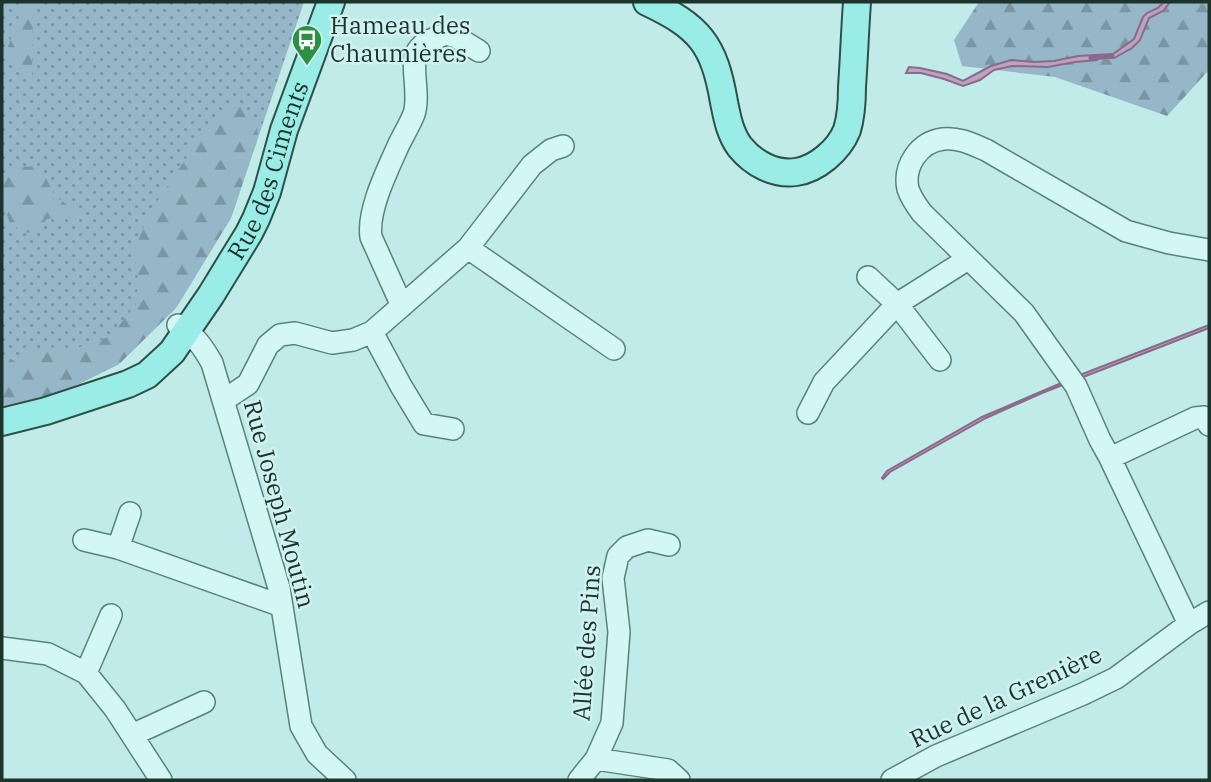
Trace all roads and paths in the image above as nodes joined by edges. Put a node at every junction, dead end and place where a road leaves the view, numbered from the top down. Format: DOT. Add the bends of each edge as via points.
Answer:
graph roads {
  1 [pos="316,2"];
  2 [pos="331,2"];
  3 [pos="648,2"];
  4 [pos="857,2"];
  5 [pos="479,51"];
  6 [pos="563,146"];
  7 [pos="468,248"];
  8 [pos="1209,250"];
  9 [pos="968,259"];
  10 [pos="868,277"];
  11 [pos="897,304"];
  12 [pos="402,306"];
  13 [pos="183,328"];
  14 [pos="372,332"];
  15 [pos="614,349"];
  16 [pos="940,360"];
  17 [pos="224,400"];
  18 [pos="808,413"];
  19 [pos="2,422"];
  20 [pos="1209,425"];
  21 [pos="453,429"];
  22 [pos="1110,458"];
  23 [pos="130,513"];
  24 [pos="84,540"];
  25 [pos="669,545"];
  26 [pos="118,548"];
  27 [pos="282,606"];
  28 [pos="1209,612"];
  29 [pos="111,615"];
  30 [pos="1189,624"];
  31 [pos="2,648"];
  32 [pos="86,673"];
  33 [pos="204,702"];
  34 [pos="132,735"];
  35 [pos="596,759"];
  36 [pos="161,780"];
  37 [pos="345,780"];
  38 [pos="579,780"];
  39 [pos="679,780"];
  40 [pos="892,780"];
  1 -- 13 [label="main road, Rue des Ciments" via="245,213"];
  2 -- 13 [label="main road, Rue des Ciments" via="256,219"];
  3 -- 4 [label="main road" via="687,24 706,45 715,61 738,144 761,166 788,173 814,166 835,150 847,130"];
  5 -- 12 [label="street" via="446,34 416,52 414,113 369,224"];
  6 -- 7 [label="street" via="532,165"];
  7 -- 12 [label="street"];
  7 -- 15 [label="street"];
  8 -- 9 [label="street" via="1126,231 986,150 940,139 919,150 913,159 908,168 909,191 922,213"];
  9 -- 11 [label="street"];
  9 -- 22 [label="street" via="1024,313 1066,370"];
  10 -- 11 [label="street"];
  11 -- 16 [label="street"];
  11 -- 18 [label="street" via="824,382"];
  12 -- 14 [label="street"];
  13 -- 17 [label="street, Rue Joseph Moutin" via="201,344 212,363"];
  13 -- 19 [label="main road" via="130,373 89,397"];
  14 -- 17 [label="street" via="353,341 332,343 295,332 280,335 268,345 248,384"];
  14 -- 21 [label="street" via="424,424"];
  17 -- 27 [label="street, Rue Joseph Moutin"];
  20 -- 22 [label="street" via="1203,417 1195,418"];
  22 -- 30 [label="street"];
  23 -- 26 [label="street"];
  24 -- 26 [label="street"];
  25 -- 35 [label="street, Allée des Pins" via="648,540 627,547 618,556 613,578 619,632 611,723"];
  26 -- 27 [label="street"];
  27 -- 37 [label="street, Rue Joseph Moutin" via="301,726 317,754"];
  28 -- 30 [label="street, Rue de la Grenière"];
  29 -- 32 [label="street"];
  30 -- 40 [label="street, Rue de la Grenière" via="1116,678 936,756"];
  31 -- 32 [label="street" via="48,654"];
  32 -- 34 [label="street"];
  33 -- 34 [label="street"];
  34 -- 36 [label="street"];
  35 -- 38 [label="street, Allée des Pins"];
  35 -- 39 [label="street" via="668,770"];
}
